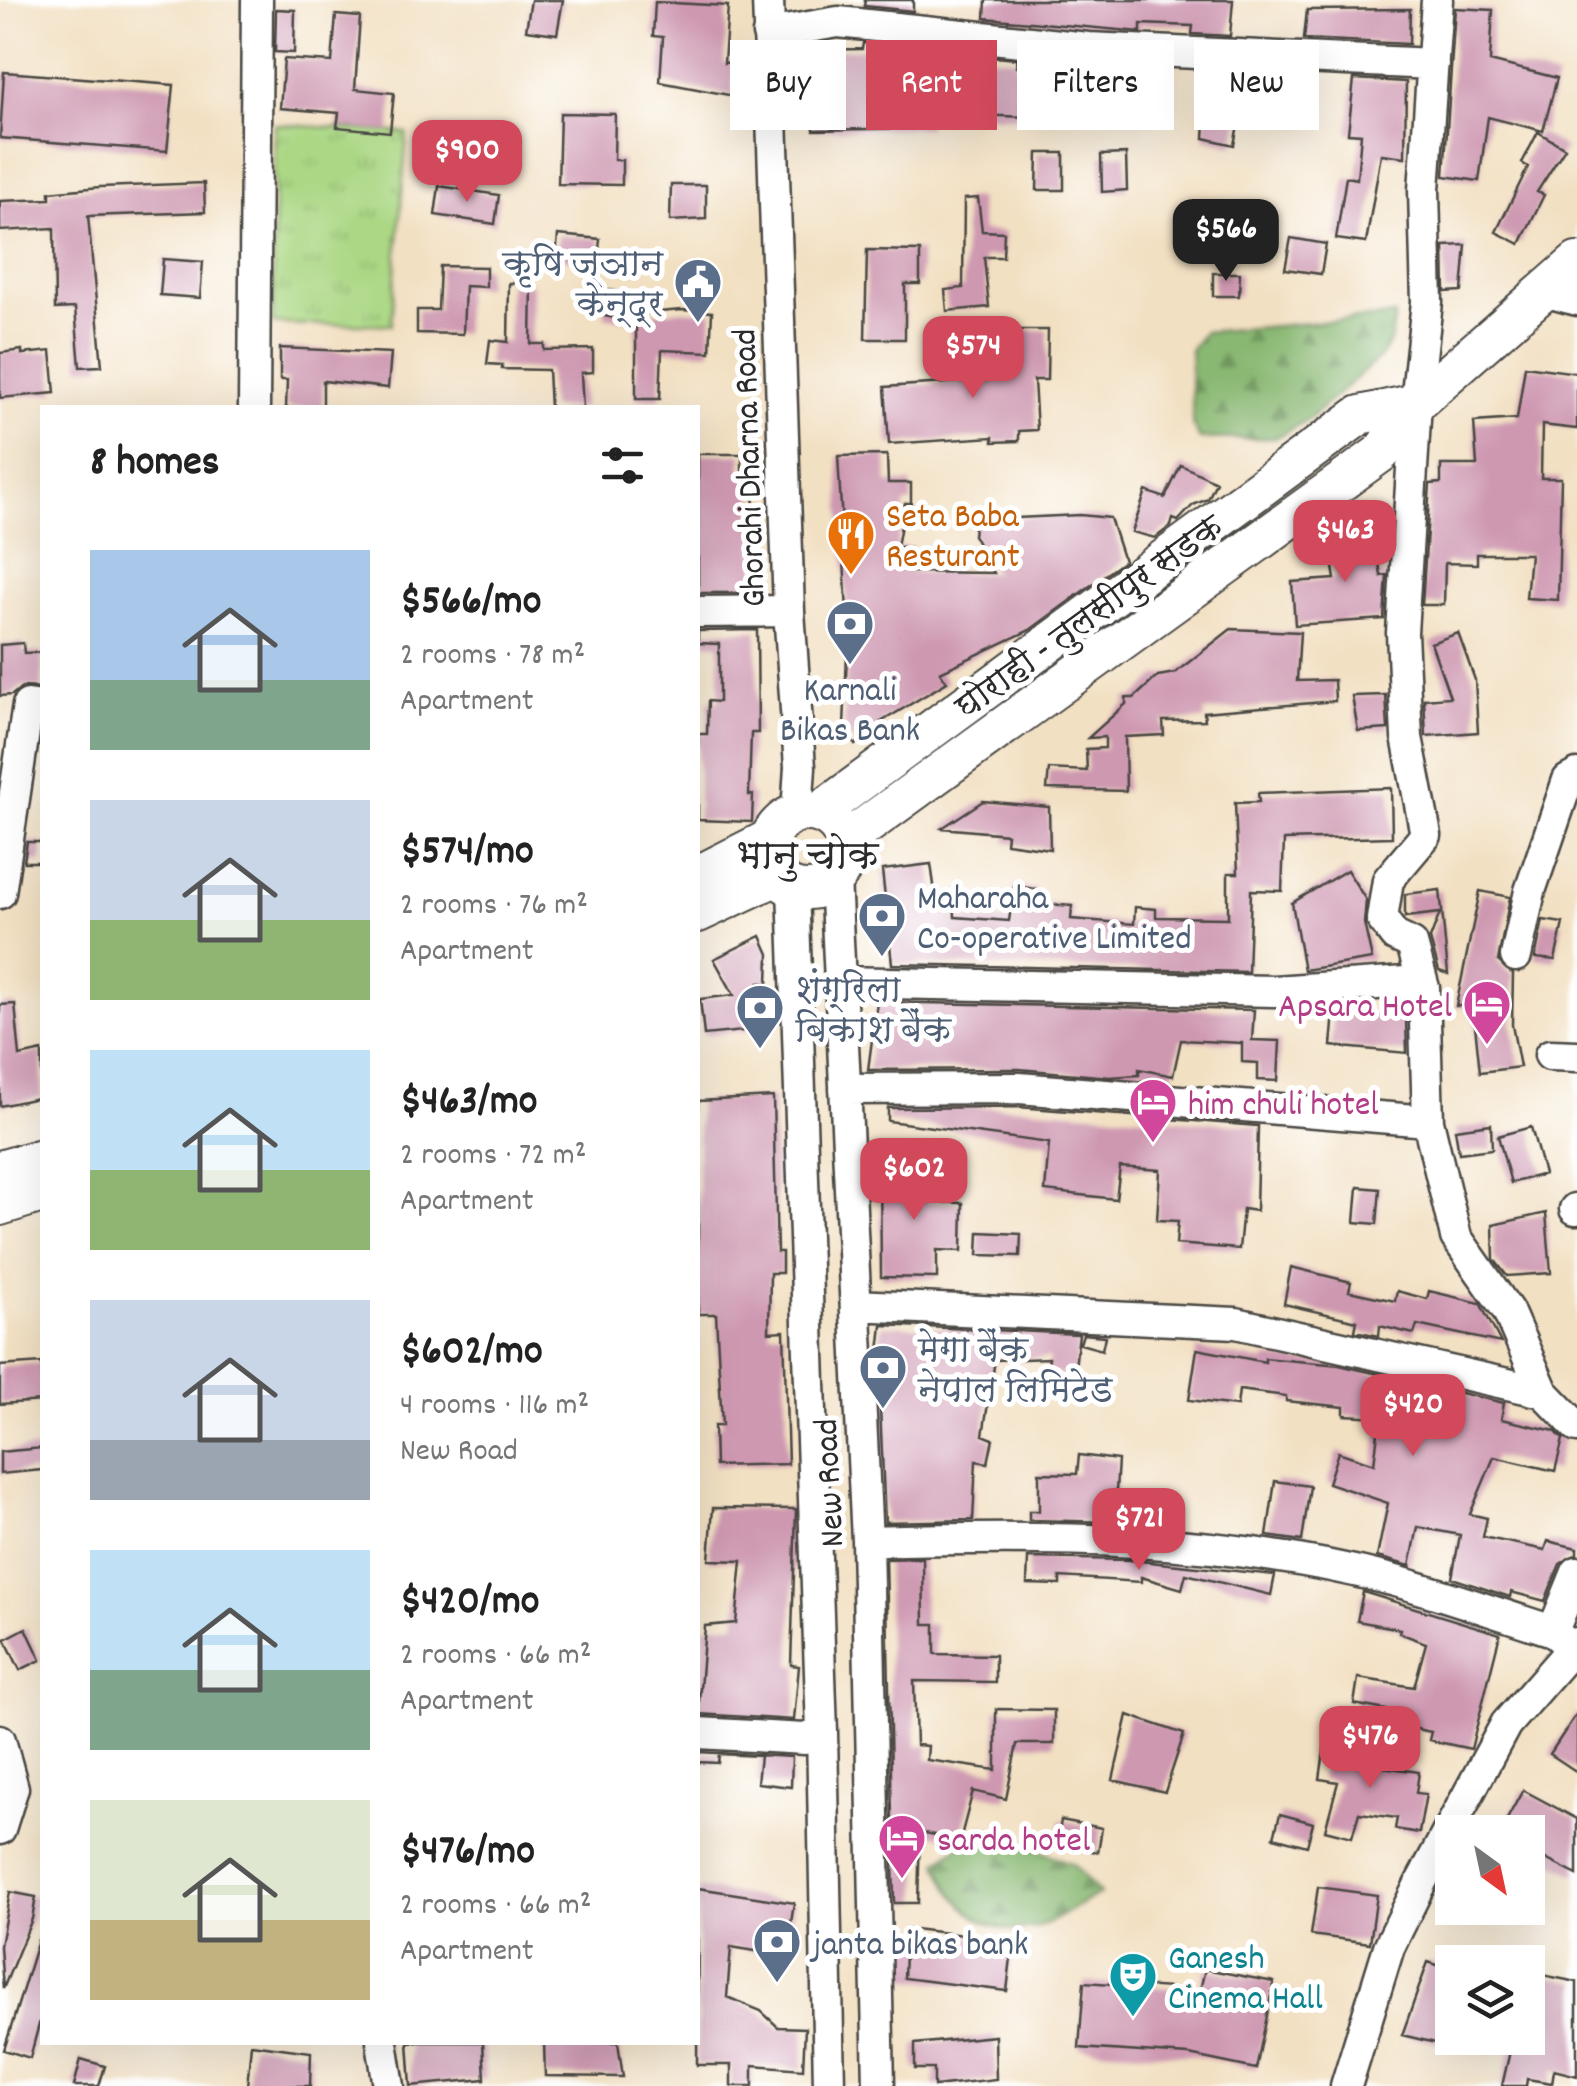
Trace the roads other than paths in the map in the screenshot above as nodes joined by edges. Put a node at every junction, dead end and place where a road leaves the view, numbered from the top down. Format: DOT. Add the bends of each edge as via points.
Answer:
graph roads {
  1 [pos="258,0"];
  2 [pos="768,0"];
  3 [pos="1437,0"];
  4 [pos="768,34"];
  5 [pos="1433,64"];
  6 [pos="1577,262"];
  7 [pos="1560,296"];
  8 [pos="1416,403"];
  9 [pos="254,405"];
  10 [pos="789,610"];
  11 [pos="700,612"];
  12 [pos="40,707"];
  13 [pos="1577,775"];
  14 [pos="807,813"];
  15 [pos="770,839"];
  16 [pos="845,841"];
  17 [pos="700,874"];
  18 [pos="835,878"];
  19 [pos="785,882"];
  20 [pos="0,894"];
  21 [pos="700,912"];
  22 [pos="1516,956"];
  23 [pos="840,982"];
  24 [pos="1424,988"];
  25 [pos="846,1089"];
  26 [pos="1428,1121"];
  27 [pos="40,1159"];
  28 [pos="0,1170"];
  29 [pos="40,1194"];
  30 [pos="0,1206"];
  31 [pos="856,1305"];
  32 [pos="1543,1392"];
  33 [pos="1577,1427"];
  34 [pos="867,1541"];
  35 [pos="1577,1572"];
  36 [pos="1567,1641"];
  37 [pos="822,1732"];
  38 [pos="700,1733"];
  39 [pos="0,1740"];
  40 [pos="0,1830"];
  41 [pos="826,2032"];
  42 [pos="876,2032"];
  43 [pos="382,2045"];
  44 [pos="389,2086"];
  45 [pos="829,2086"];
  46 [pos="879,2086"];
  47 [pos="1346,2086"];
  1 -- 9 [label="street"];
  2 -- 4 [label="street, Ghorahi Dharna Road"];
  3 -- 5 [label="street"];
  4 -- 5 [label="street" via="838,22 1088,48"];
  4 -- 10 [label="street, Ghorahi Dharna Road"];
  5 -- 8 [label="street" via="1424,190 1427,302"];
  6 -- 7 [label="main road, घोराही - तुलसीपुर सडक"];
  7 -- 8 [label="main road, घोराही - तुलसीपुर सडक"];
  8 -- 14 [label="main road, घोराही - तुलसीपुर सडक" via="1360,415"];
  8 -- 16 [label="main road, घोराही - तुलसीपुर सडक" via="1381,453"];
  8 -- 24 [label="street" via="1402,634 1407,737 1426,835 1388,880 1382,919 1412,944"];
  10 -- 11 [label="street"];
  10 -- 14 [label="street, Ghorahi Dharna Road"];
  12 -- 20 [label="street" via="28,705"];
  13 -- 22 [label="street" via="1568,780 1536,874"];
  14 -- 15 [label="main road" via="785,818"];
  14 -- 16 [label="main road" via="839,828"];
  15 -- 17 [label="main road"];
  15 -- 19 [label="main road" via="770,865"];
  16 -- 18 [label="main road" via="845,861"];
  18 -- 19 [label="main road" via="808,890"];
  18 -- 23 [label="street, New Road"];
  19 -- 21 [label="main road"];
  19 -- 37 [label="street, New Road"];
  23 -- 24 [label="street" via="1274,991 1406,982"];
  23 -- 25 [label="street, New Road"];
  24 -- 26 [label="street"];
  25 -- 26 [label="street" via="1019,1088"];
  25 -- 31 [label="street, New Road"];
  26 -- 32 [label="street" via="1456,1237 1508,1311"];
  27 -- 28 [label="main road"];
  29 -- 30 [label="main road"];
  31 -- 32 [label="street" via="1236,1323"];
  31 -- 34 [label="street, New Road"];
  32 -- 33 [label="street"];
  34 -- 36 [label="street" via="1090,1538 1223,1549 1390,1580"];
  34 -- 42 [label="street, New Road"];
  35 -- 36 [label="street"];
  36 -- 47 [label="street" via="1506,1724 1421,1882 1389,1948"];
  37 -- 38 [label="street" via="805,1739"];
  37 -- 41 [label="street, New Road"];
  39 -- 40 [label="street" via="13,1788"];
  41 -- 42 [label="street"];
  41 -- 45 [label="street, New Road"];
  42 -- 46 [label="street, New Road"];
  43 -- 44 [label="street"];
}
